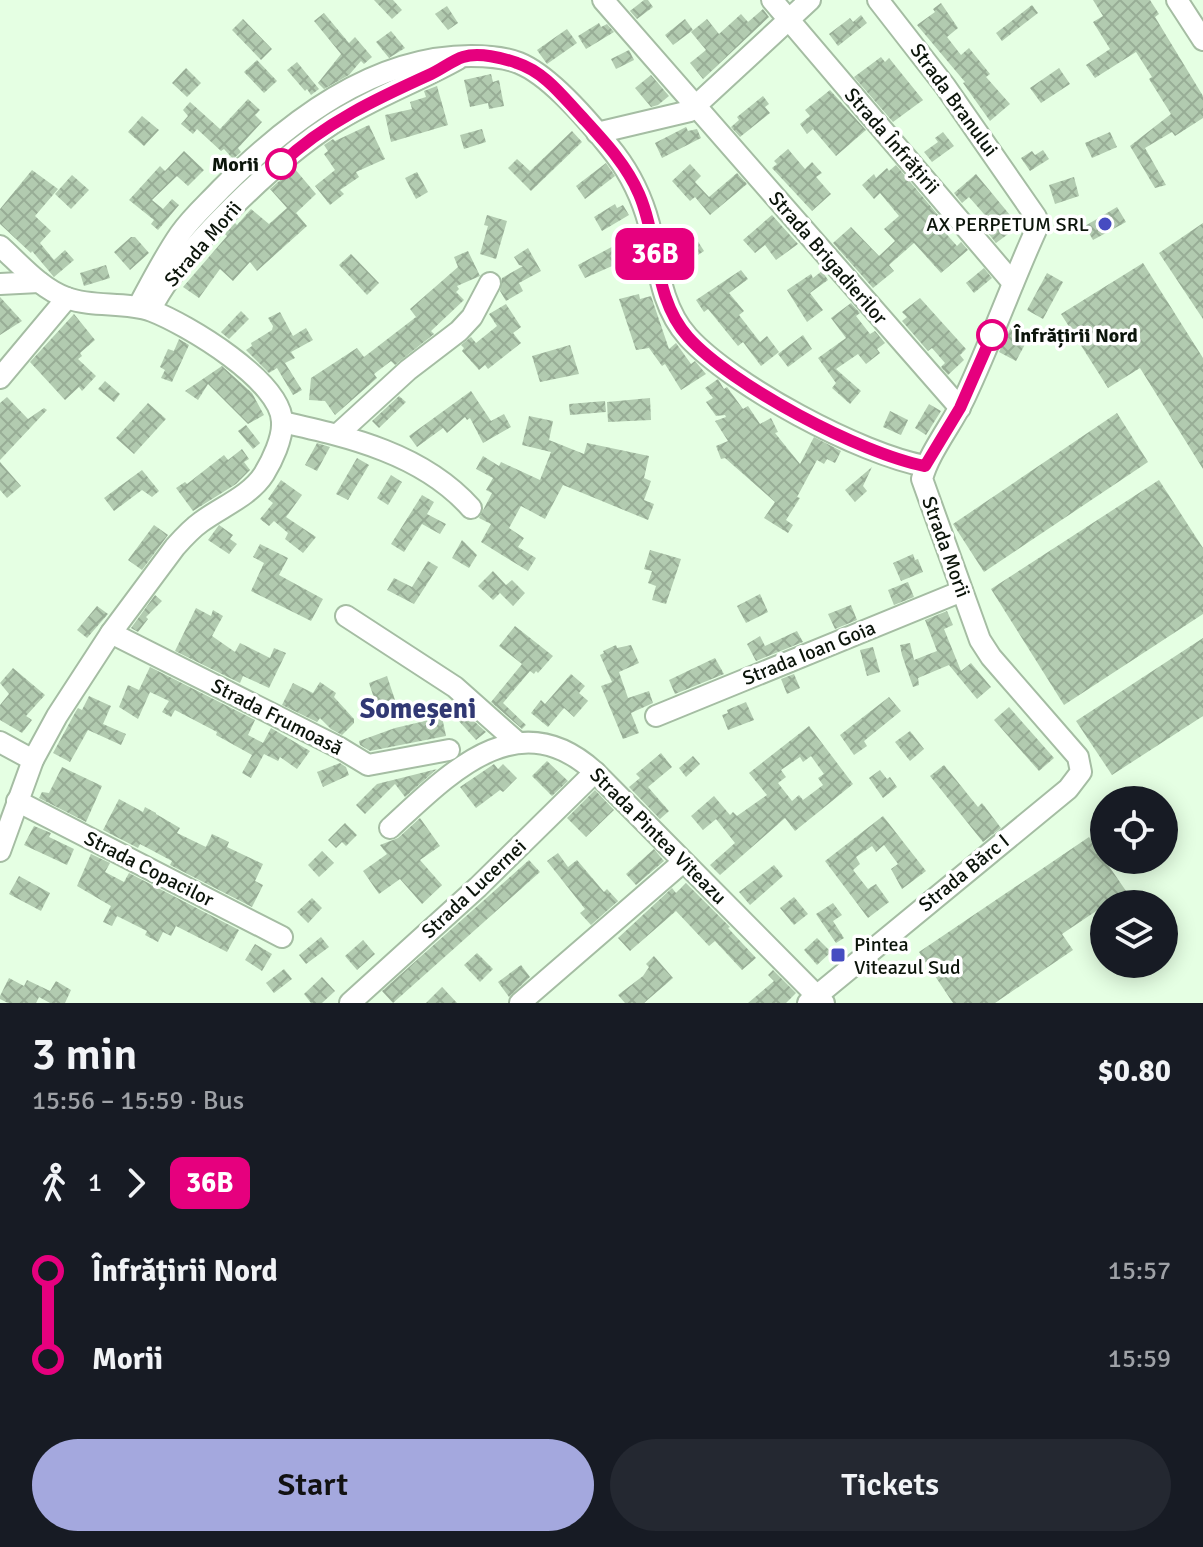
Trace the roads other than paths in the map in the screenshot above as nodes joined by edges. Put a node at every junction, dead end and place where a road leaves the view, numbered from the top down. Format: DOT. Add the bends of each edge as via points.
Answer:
graph roads {
  1 [pos="603,0"];
  2 [pos="772,0"];
  3 [pos="810,0"];
  4 [pos="878,0"];
  5 [pos="1177,0"];
  6 [pos="788,20"];
  7 [pos="1203,40"];
  8 [pos="464,56"];
  9 [pos="695,108"];
  10 [pos="288,130"];
  11 [pos="597,133"];
  12 [pos="300,148"];
  13 [pos="221,190"];
  14 [pos="236,206"];
  15 [pos="0,246"];
  16 [pos="39,282"];
  17 [pos="490,283"];
  18 [pos="1013,283"];
  19 [pos="0,284"];
  20 [pos="67,298"];
  21 [pos="144,309"];
  22 [pos="0,378"];
  23 [pos="960,408"];
  24 [pos="282,422"];
  25 [pos="338,434"];
  26 [pos="925,466"];
  27 [pos="471,508"];
  28 [pos="962,591"];
  29 [pos="346,616"];
  30 [pos="111,633"];
  31 [pos="656,716"];
  32 [pos="0,742"];
  33 [pos="517,742"];
  34 [pos="449,750"];
  35 [pos="33,760"];
  36 [pos="595,772"];
  37 [pos="1081,772"];
  38 [pos="17,801"];
  39 [pos="390,828"];
  40 [pos="0,851"];
  41 [pos="683,862"];
  42 [pos="282,937"];
  43 [pos="817,1000"];
  44 [pos="350,1003"];
  45 [pos="520,1003"];
  1 -- 9 [label="street, Strada Brigadierilor"];
  2 -- 6 [label="street, Strada Înfrățirii"];
  3 -- 6 [label="street"];
  4 -- 18 [label="street, Strada Branului" via="945,86 1038,224"];
  5 -- 7 [label="street"];
  6 -- 9 [label="street"];
  6 -- 18 [label="street, Strada Înfrățirii"];
  8 -- 10 [label="street, Strada Morii" via="436,57 366,79"];
  8 -- 11 [label="street, Strada Morii" via="519,63 555,87"];
  8 -- 12 [label="street, Strada Morii" via="375,99"];
  9 -- 11 [label="street"];
  9 -- 23 [label="street, Strada Brigadierilor"];
  10 -- 12 [label="street"];
  10 -- 13 [label="street, Strada Morii"];
  11 -- 26 [label="street, Strada Morii" via="640,197 668,304 687,336 759,391 801,415 885,455"];
  12 -- 14 [label="street, Strada Morii"];
  13 -- 14 [label="street"];
  13 -- 21 [label="street, Strada Morii" via="180,235"];
  14 -- 21 [label="street, Strada Morii"];
  15 -- 16 [label="street"];
  16 -- 19 [label="street"];
  16 -- 20 [label="street"];
  17 -- 25 [label="street" via="459,331"];
  18 -- 23 [label="street"];
  20 -- 21 [label="street"];
  20 -- 22 [label="street"];
  21 -- 24 [label="street" via="239,361 276,405"];
  23 -- 26 [label="street"];
  24 -- 25 [label="street"];
  24 -- 30 [label="street" via="264,474 191,529"];
  25 -- 27 [label="street" via="430,473"];
  26 -- 28 [label="street, Strada Morii" via="923,486"];
  28 -- 31 [label="street, Strada Ioan Goia"];
  28 -- 37 [label="street, Strada Morii" via="991,657 1078,757"];
  29 -- 33 [label="street" via="455,687"];
  30 -- 34 [label="street, Strada Frumoasă" via="368,765"];
  30 -- 35 [label="street"];
  32 -- 35 [label="street"];
  33 -- 36 [label="street, Strada Pintea Viteazu" via="559,749"];
  33 -- 39 [label="street, Strada Pintea Viteazu" via="467,761"];
  35 -- 38 [label="street"];
  36 -- 41 [label="street, Strada Pintea Viteazu"];
  36 -- 44 [label="street, Strada Lucernei"];
  37 -- 43 [label="street, Strada Bărc I" via="1068,789"];
  38 -- 40 [label="street"];
  38 -- 42 [label="street, Strada Copacilor"];
  41 -- 43 [label="street, Strada Pintea Viteazu"];
  41 -- 45 [label="street"];
}
